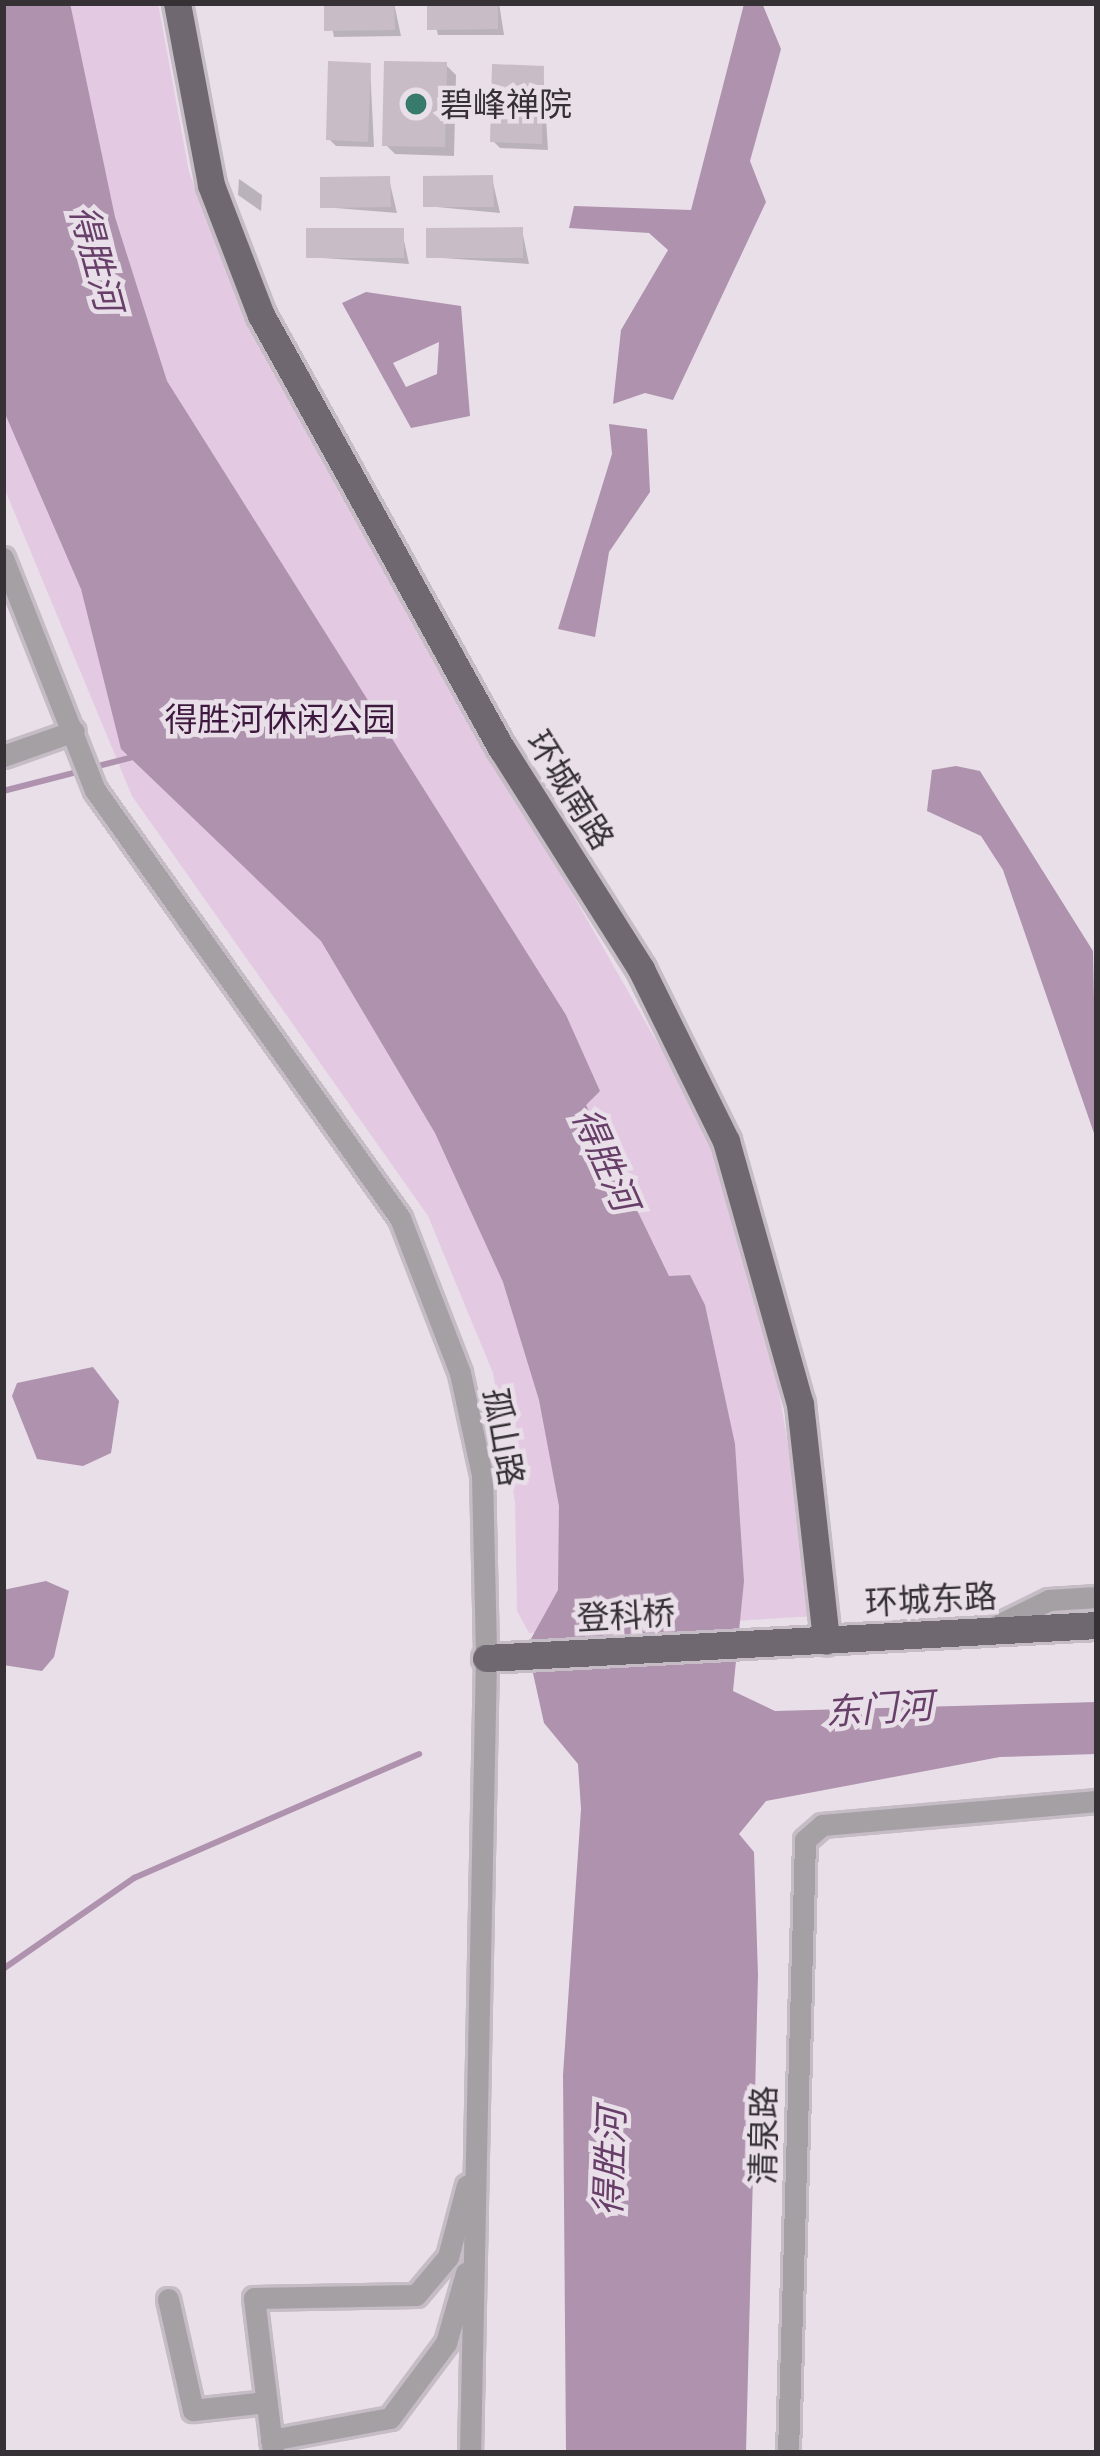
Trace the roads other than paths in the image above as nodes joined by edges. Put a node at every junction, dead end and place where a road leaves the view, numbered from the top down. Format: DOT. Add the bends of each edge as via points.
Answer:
graph roads {
  1 [pos="177,3"];
  2 [pos="3,558"];
  3 [pos="74,731"];
  4 [pos="3,756"];
  5 [pos="1097,1598"];
  6 [pos="1097,1625"];
  7 [pos="983,1632"];
  8 [pos="826,1641"];
  9 [pos="769,1644"];
  10 [pos="486,1658"];
  11 [pos="1097,1801"];
  12 [pos="476,2162"];
  13 [pos="475,2244"];
  14 [pos="168,2300"];
  15 [pos="267,2402"];
  16 [pos="272,2446"];
  17 [pos="470,2453"];
  18 [pos="788,2453"];
  1 -- 8 [label="main road, 环城南路" via="211,185 261,315 502,749 641,969 726,1141 800,1404"];
  2 -- 3 [label="street, 孤山路"];
  3 -- 4 [label="street"];
  3 -- 10 [label="street, 孤山路" via="94,790 400,1218 460,1373 482,1475"];
  5 -- 7 [label="street" via="1049,1600"];
  6 -- 7 [label="main road, 环城东路"];
  7 -- 8 [label="main road, 环城东路"];
  8 -- 9 [label="main road, 环城东路"];
  9 -- 10 [label="main road, 登科桥"];
  10 -- 12 [label="street, 孤山路"];
  11 -- 18 [label="street, 清泉路" via="821,1825 799,1866"];
  12 -- 13 [label="street, 孤山路"];
  12 -- 15 [label="street" via="448,2257 416,2296 254,2298"];
  13 -- 16 [label="street" via="446,2343 390,2418"];
  13 -- 17 [label="street, 孤山路"];
  14 -- 15 [label="street" via="193,2410"];
  15 -- 16 [label="street"];
}
